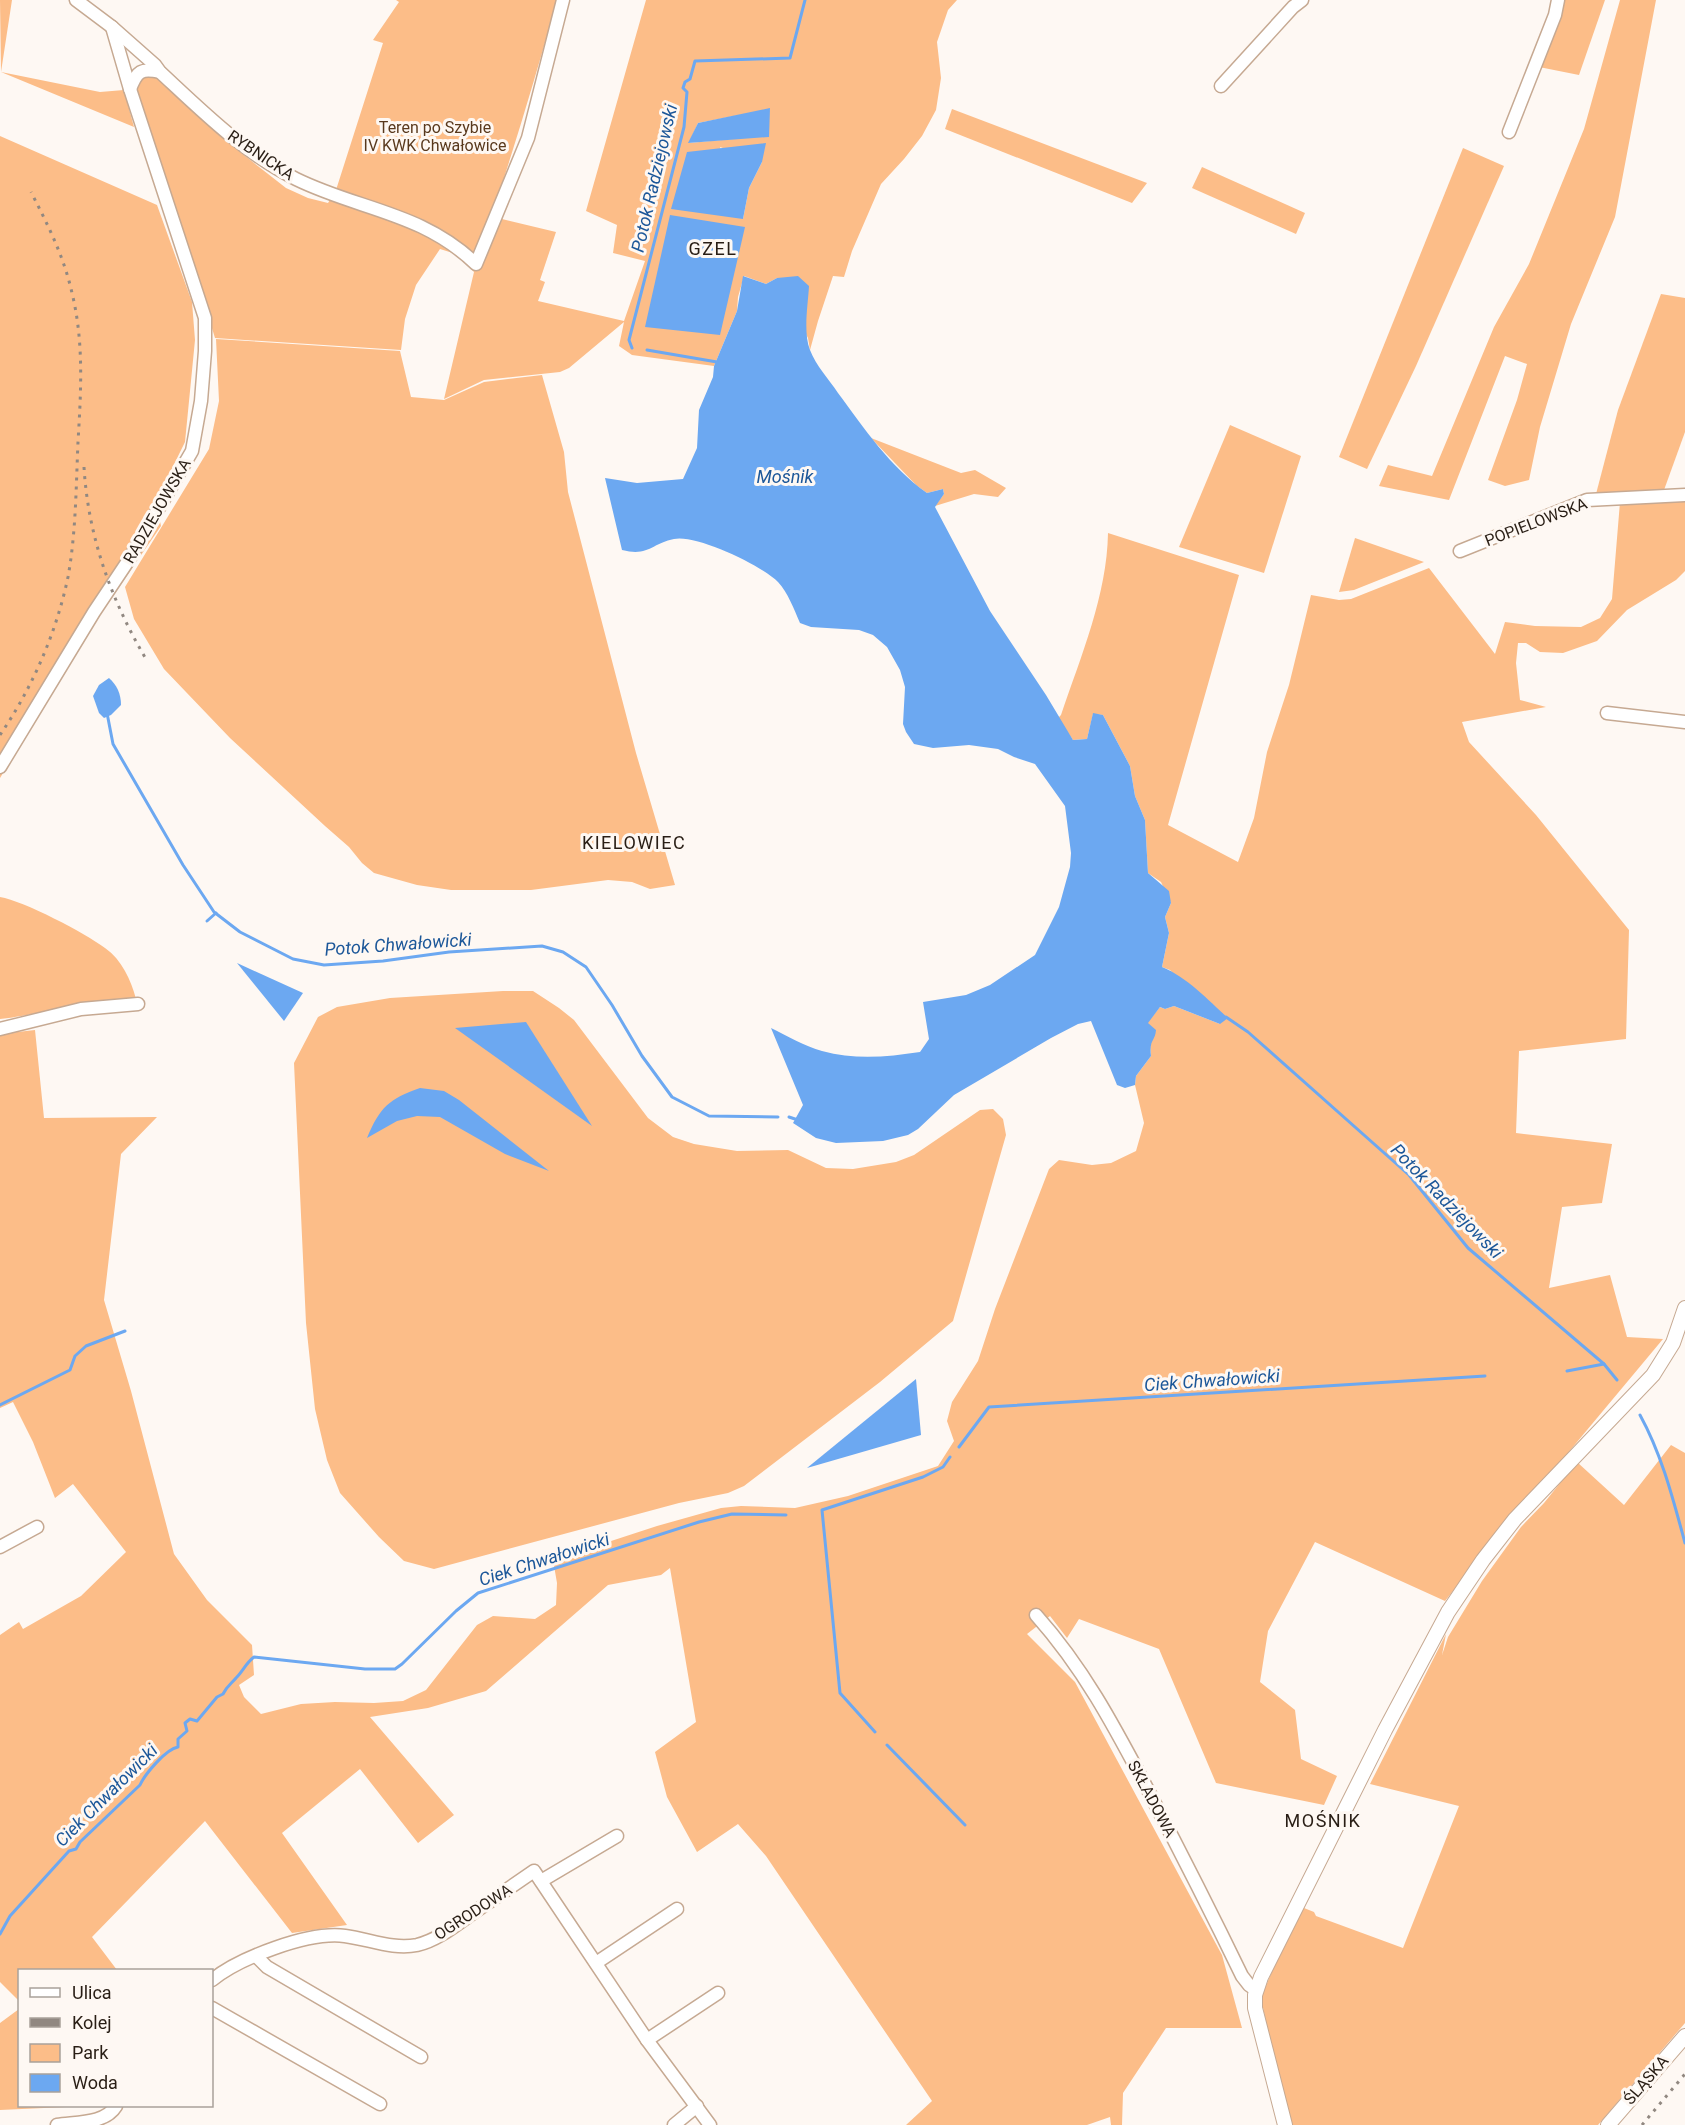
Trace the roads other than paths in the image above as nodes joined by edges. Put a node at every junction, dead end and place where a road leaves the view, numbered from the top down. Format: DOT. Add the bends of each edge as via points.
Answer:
graph roads {
  1 [pos="76,0"];
  2 [pos="563,0"];
  3 [pos="1302,0"];
  4 [pos="1558,0"];
  5 [pos="112,27"];
  6 [pos="160,72"];
  7 [pos="1221,86"];
  8 [pos="130,89"];
  9 [pos="1509,132"];
  10 [pos="1685,495"];
  11 [pos="1460,551"];
  12 [pos="1607,713"];
  13 [pos="1685,722"];
  14 [pos="0,767"];
  15 [pos="138,1004"];
  16 [pos="0,1029"];
  17 [pos="1685,1308"];
  18 [pos="37,1527"];
  19 [pos="0,1547"];
  20 [pos="1036,1615"];
  21 [pos="617,1836"];
  22 [pos="541,1881"];
  23 [pos="677,1909"];
  24 [pos="256,1956"];
  25 [pos="596,1963"];
  26 [pos="213,1979"];
  27 [pos="1256,1990"];
  28 [pos="718,1993"];
  29 [pos="213,2009"];
  30 [pos="1685,2036"];
  31 [pos="647,2040"];
  32 [pos="421,2057"];
  33 [pos="380,2104"];
  34 [pos="697,2106"];
  35 [pos="115,2107"];
  36 [pos="57,2125"];
  37 [pos="675,2125"];
  38 [pos="710,2125"];
  39 [pos="1285,2125"];
  40 [pos="1608,2125"];
  1 -- 5 [label="street, RYBNICKA"];
  2 -- 6 [label="street, RYBNICKA" via="528,138 476,264 448,240 426,229 296,179 259,158"];
  3 -- 7 [label="street"];
  4 -- 9 [label="street"];
  5 -- 6 [label="street, RYBNICKA"];
  5 -- 8 [label="street, RADZIEJOWSKA"];
  6 -- 8 [label="street" via="147,69 136,75"];
  8 -- 14 [label="street, RADZIEJOWSKA" via="205,318 206,351 192,451"];
  10 -- 11 [label="street, POPIELOWSKA" via="1587,500"];
  12 -- 13 [label="street"];
  15 -- 16 [label="street" via="81,1009"];
  17 -- 27 [label="street" via="1673,1342 1653,1375 1515,1519 1448,1612"];
  18 -- 19 [label="street"];
  20 -- 27 [label="street, SKŁADOWA" via="1090,1685 1242,1976"];
  21 -- 22 [label="street"];
  22 -- 24 [label="street, OGRODOWA" via="534,1871 445,1933 418,1944 396,1946 326,1935"];
  22 -- 25 [label="street"];
  23 -- 25 [label="street"];
  24 -- 26 [label="street, OGRODOWA"];
  24 -- 32 [label="street" via="267,1967"];
  25 -- 31 [label="street"];
  27 -- 39 [label="street" via="1258,2023"];
  28 -- 31 [label="street"];
  29 -- 33 [label="street"];
  30 -- 40 [label="street, ŚLĄSKA"];
  31 -- 34 [label="street"];
  34 -- 37 [label="street"];
  34 -- 38 [label="street"];
  35 -- 36 [label="street" via="101,2118"];
}
